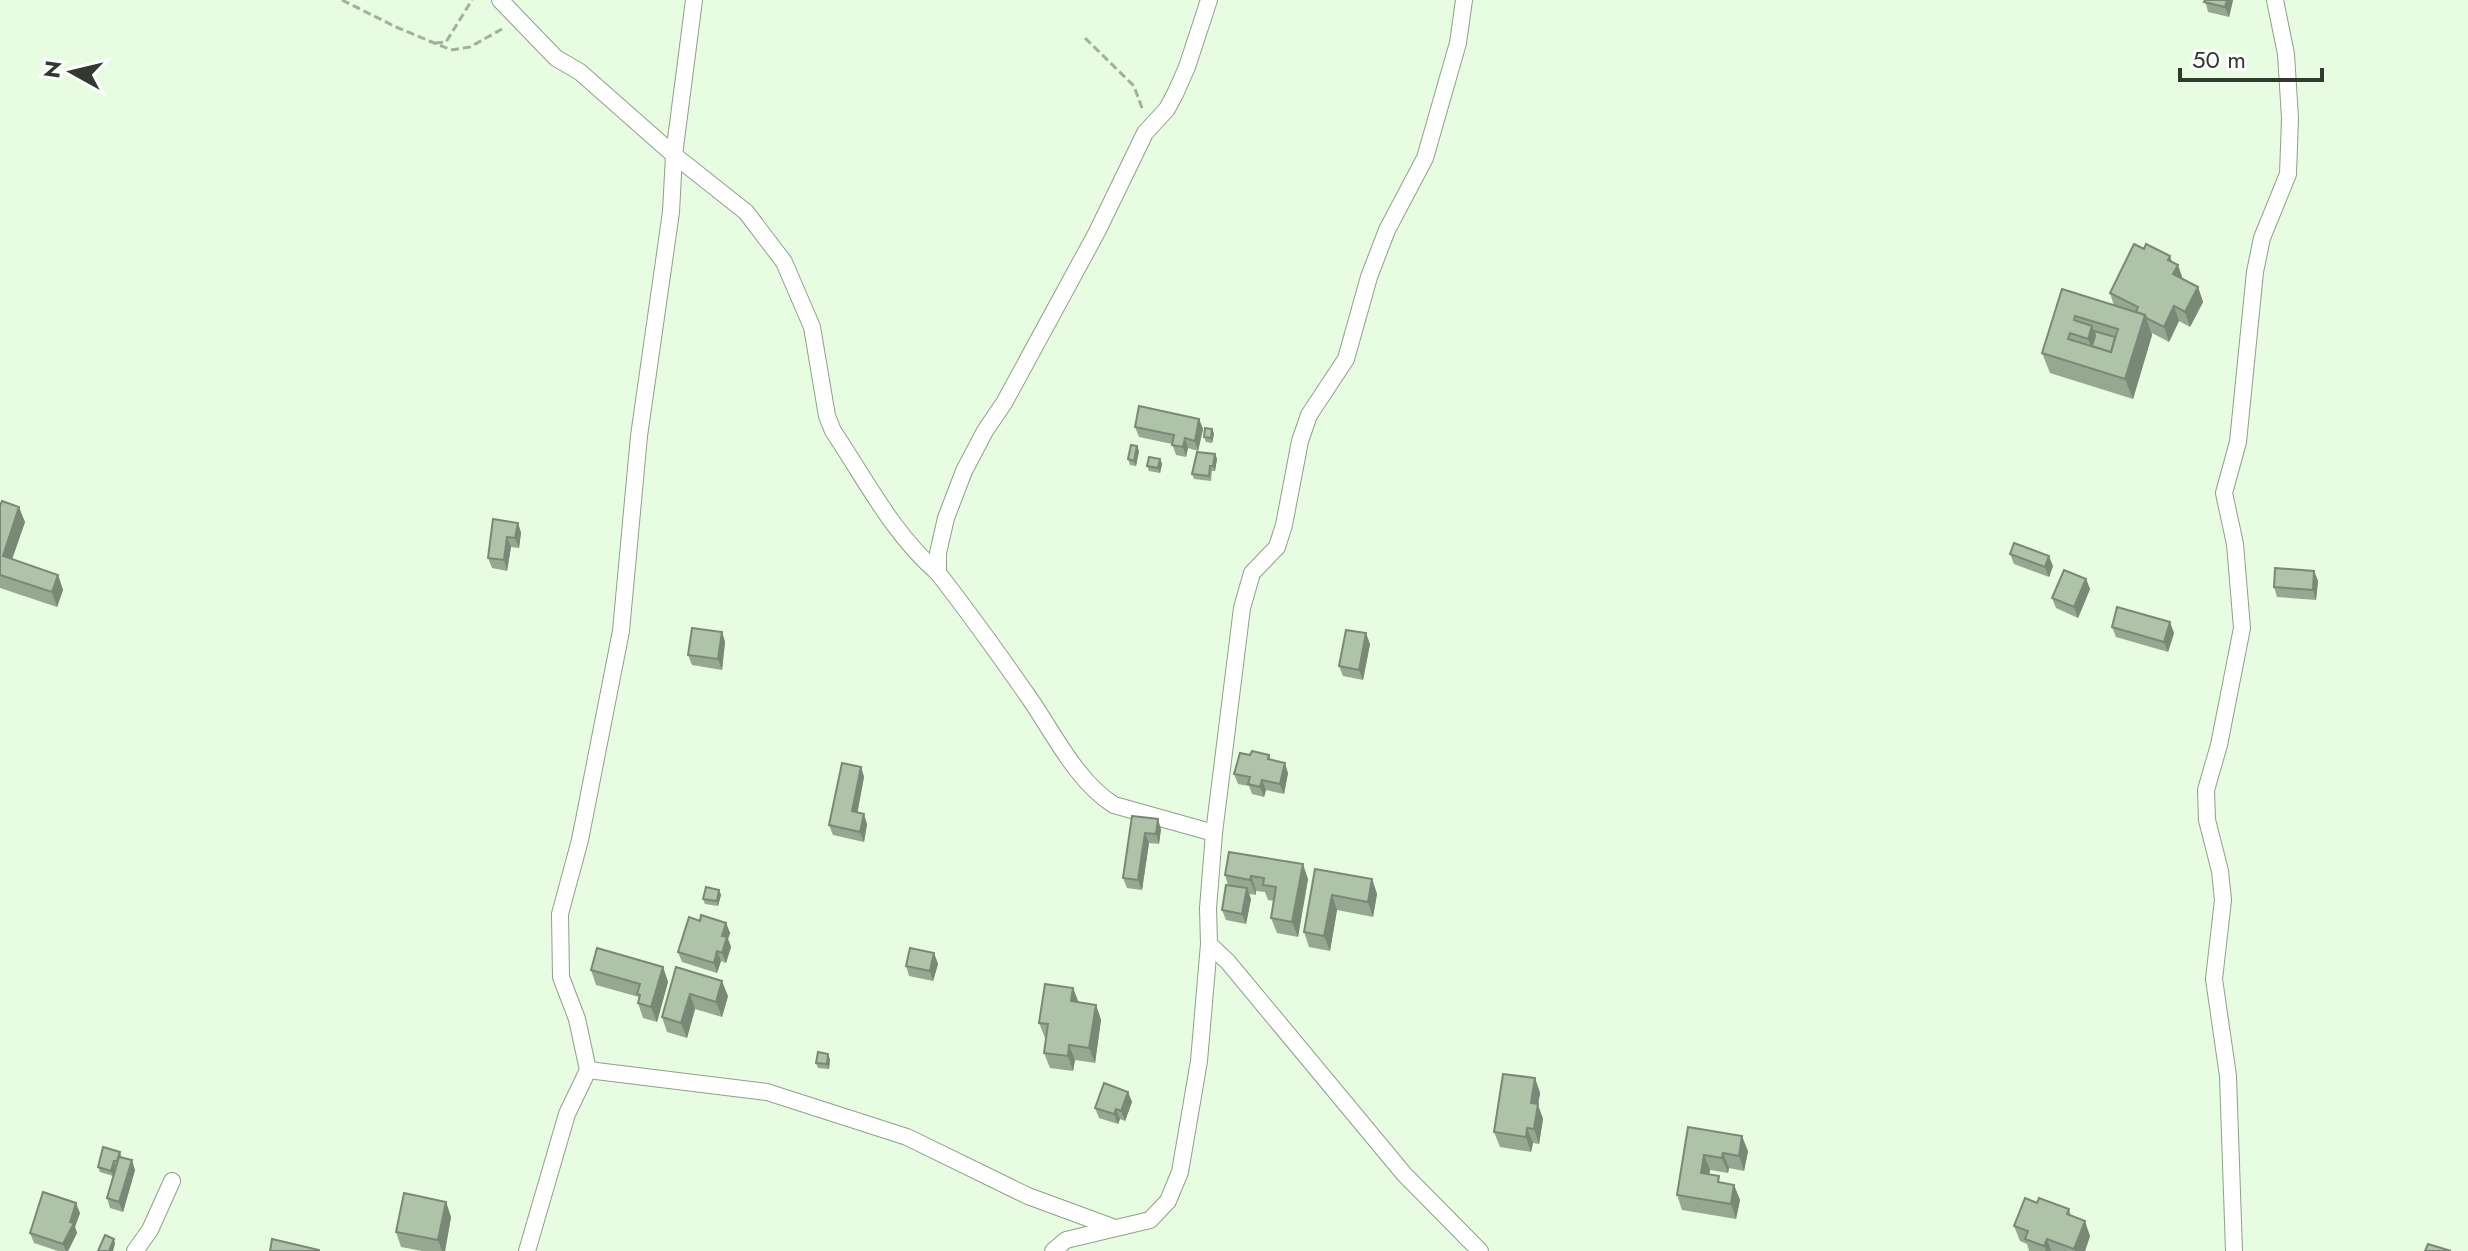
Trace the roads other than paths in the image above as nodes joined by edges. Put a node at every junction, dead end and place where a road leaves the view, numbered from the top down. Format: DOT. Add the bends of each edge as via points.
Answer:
graph roads {
  1 [pos="500,0"];
  2 [pos="694,0"];
  3 [pos="1209,0"];
  4 [pos="1464,0"];
  5 [pos="2275,0"];
  6 [pos="674,155"];
  7 [pos="938,573"];
  8 [pos="1214,833"];
  9 [pos="1209,944"];
  10 [pos="588,1070"];
  11 [pos="172,1181"];
  12 [pos="1117,1229"];
  13 [pos="135,1251"];
  14 [pos="527,1251"];
  15 [pos="1053,1251"];
  16 [pos="1480,1251"];
  17 [pos="2234,1251"];
  1 -- 6 [label="street" via="556,58 580,72"];
  2 -- 6 [label="street"];
  3 -- 7 [label="street" via="1176,92 1150,126 964,471 946,518"];
  4 -- 8 [label="street" via="1458,43 1425,158 1387,230 1346,359 1309,415 1277,547 1252,573 1242,608"];
  5 -- 17 [label="street" via="2286,54 2288,174 2262,238 2255,272 2238,442 2224,493 2235,544 2242,628 2206,790 2223,900 2214,979 2228,1076"];
  6 -- 7 [label="street" via="746,212 784,262 812,327 833,431 890,521 914,553"];
  6 -- 10 [label="street" via="621,631 560,914 561,977"];
  7 -- 8 [label="street" via="1100,796 1114,805"];
  8 -- 9 [label="street"];
  9 -- 12 [label="street" via="1199,1061 1180,1172 1168,1201 1150,1220"];
  9 -- 16 [label="street" via="1404,1174"];
  10 -- 12 [label="street" via="767,1092 907,1137 1028,1196"];
  10 -- 14 [label="street" via="567,1114"];
  11 -- 13 [label="street"];
  12 -- 15 [label="street" via="1066,1240"];
}
